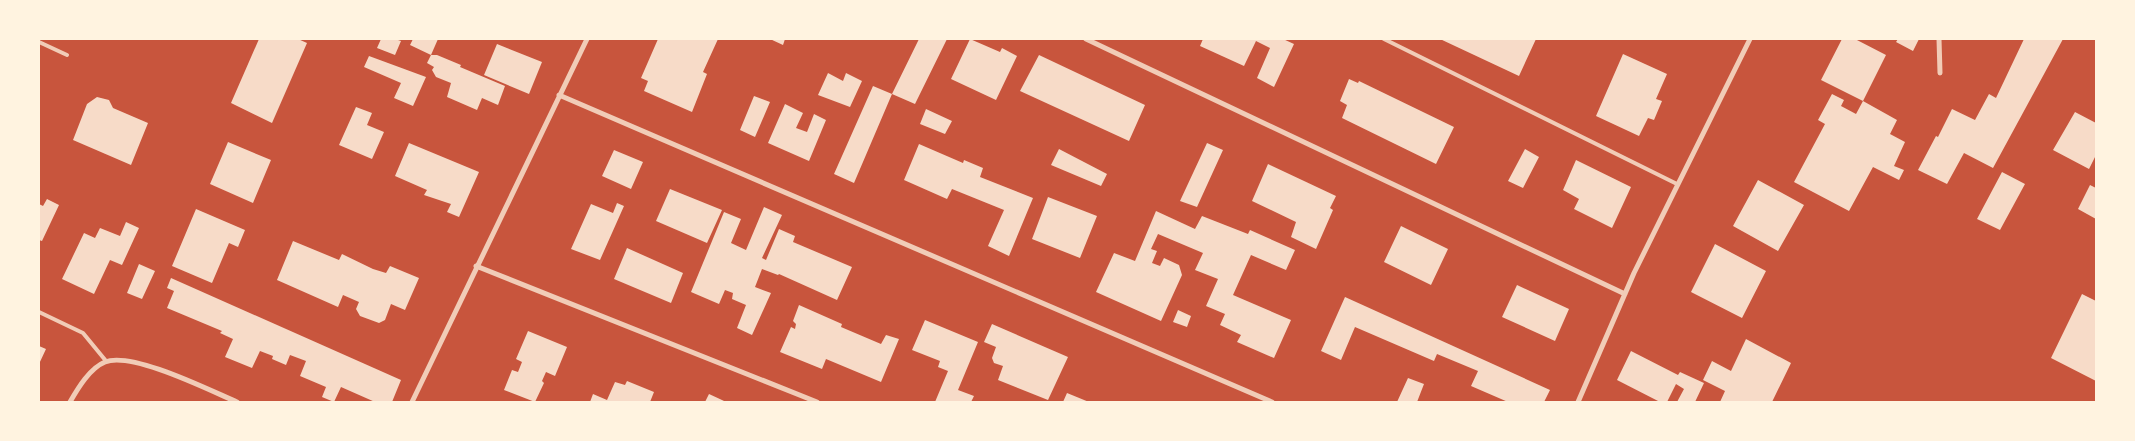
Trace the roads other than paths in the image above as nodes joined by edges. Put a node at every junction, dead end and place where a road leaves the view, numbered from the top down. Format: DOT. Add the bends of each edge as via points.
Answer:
graph roads {
  1 [pos="587,39"];
  2 [pos="1086,39"];
  3 [pos="1384,39"];
  4 [pos="1750,39"];
  5 [pos="1939,39"];
  6 [pos="39,42"];
  7 [pos="67,55"];
  8 [pos="1940,73"];
  9 [pos="559,95"];
  10 [pos="1677,184"];
  11 [pos="476,266"];
  12 [pos="1625,294"];
  13 [pos="39,312"];
  14 [pos="106,361"];
  15 [pos="70,402"];
  16 [pos="237,402"];
  17 [pos="412,402"];
  18 [pos="817,402"];
  19 [pos="1272,402"];
  20 [pos="1578,402"];
  1 -- 9 [label="street"];
  2 -- 12 [label="street"];
  3 -- 10 [label="lane"];
  4 -- 10 [label="street"];
  5 -- 8 [label="street"];
  6 -- 7 [label="lane"];
  9 -- 11 [label="street"];
  9 -- 19 [label="street"];
  10 -- 12 [label="street"];
  11 -- 17 [label="street"];
  11 -- 18 [label="street"];
  12 -- 20 [label="street"];
  13 -- 14 [label="lane" via="83,333"];
  14 -- 15 [label="street" via="85,379"];
  14 -- 16 [label="street" via="131,362 158,369"];
}
